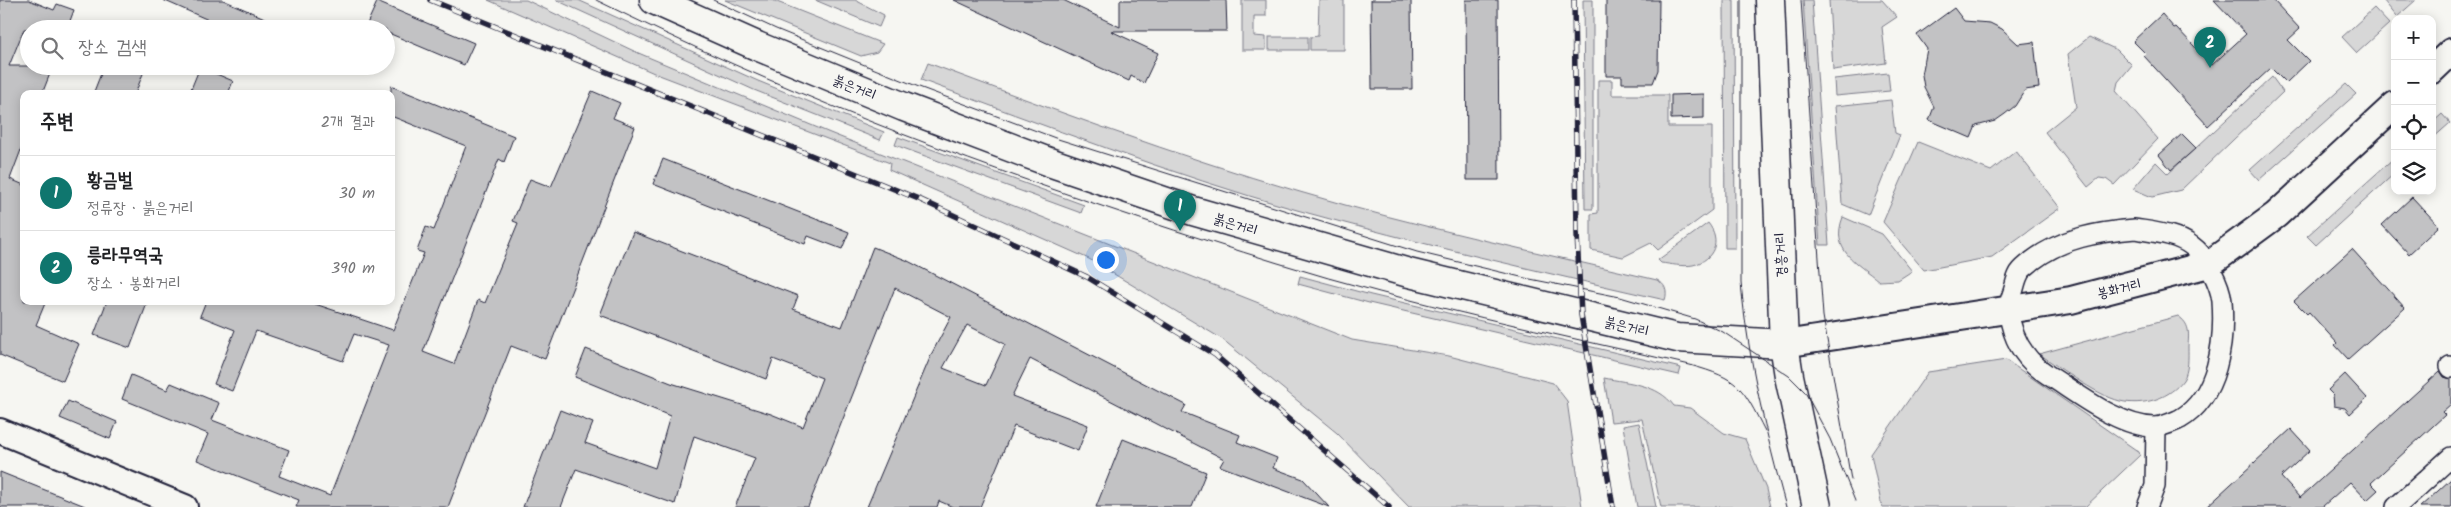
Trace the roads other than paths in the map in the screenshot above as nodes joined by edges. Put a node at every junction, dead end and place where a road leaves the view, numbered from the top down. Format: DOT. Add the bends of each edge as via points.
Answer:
graph roads {
  1 [pos="654,0"];
  2 [pos="1770,0"];
  3 [pos="2451,52"];
  4 [pos="2436,66"];
  5 [pos="2394,105"];
  6 [pos="2209,264"];
  7 [pos="2007,310"];
  8 [pos="1784,344"];
  9 [pos="2156,427"];
  10 [pos="0,431"];
  11 [pos="2451,457"];
  12 [pos="185,507"];
  13 [pos="1817,507"];
  14 [pos="2147,507"];
  15 [pos="2396,507"];
  1 -- 8 [label="main road, 붉은거리" via="904,107 1049,162 1202,214 1409,273 1677,338"];
  2 -- 8 [label="main road, 경흥거리"];
  3 -- 4 [label="main road"];
  5 -- 6 [label="main road, 봉화거리" via="2276,215"];
  6 -- 7 [label="main road, 봉화거리" via="2070,300"];
  6 -- 7 [label="street" via="2192,245 2165,234 2135,229 2099,232 2066,242 2040,255 2019,272"];
  6 -- 9 [label="street" via="2222,299 2216,371 2205,396 2192,412"];
  7 -- 8 [label="main road, 봉화거리"];
  7 -- 9 [label="street" via="2014,337 2026,356 2044,372 2099,408 2134,423"];
  8 -- 13 [label="main road, 경흥거리"];
  9 -- 14 [label="street" via="2155,486"];
  10 -- 12 [label="street"];
  11 -- 15 [label="street"];
}
